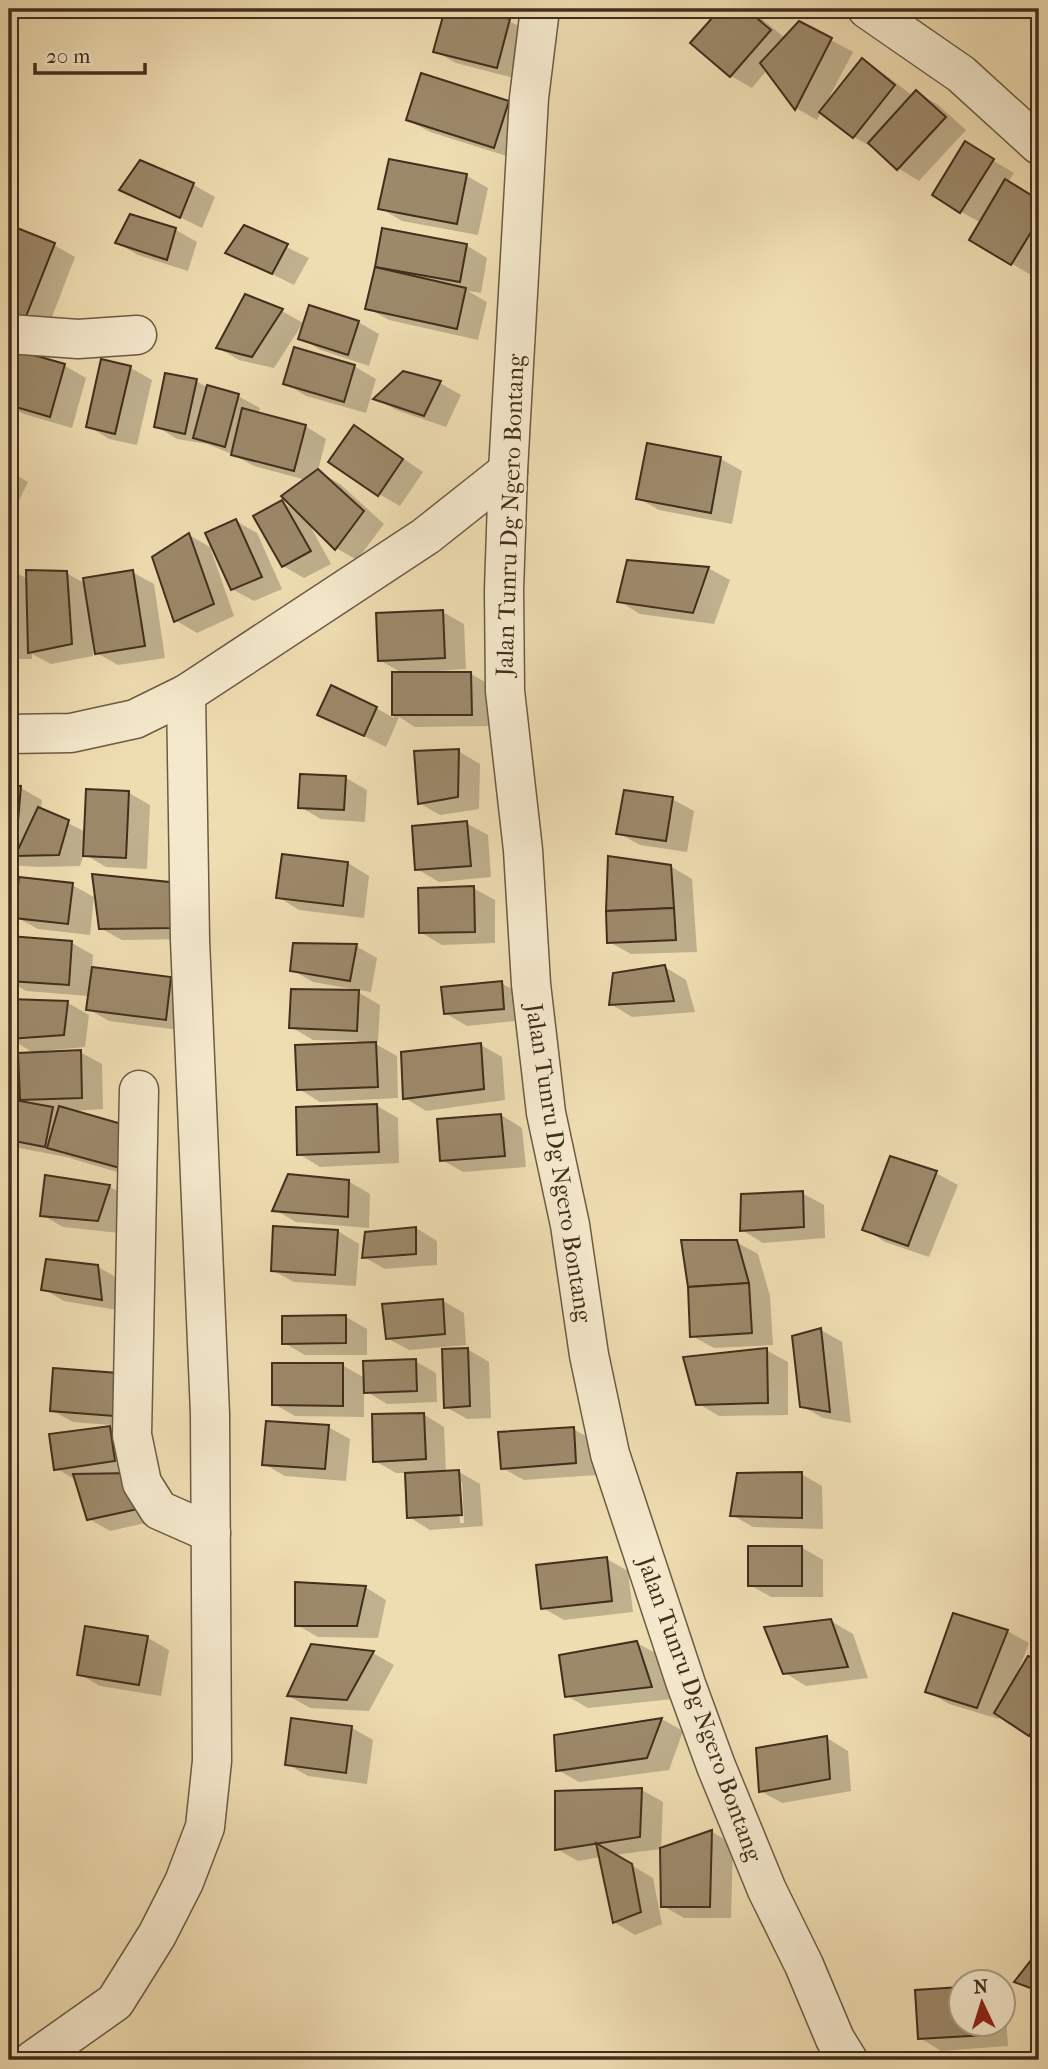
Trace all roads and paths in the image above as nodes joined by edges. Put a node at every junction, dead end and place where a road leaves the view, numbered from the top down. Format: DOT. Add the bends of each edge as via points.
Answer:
graph roads {
  1 [pos="540,9"];
  2 [pos="867,9"];
  3 [pos="1039,145"];
  4 [pos="9,334"];
  5 [pos="138,335"];
  6 [pos="508,471"];
  7 [pos="186,694"];
  8 [pos="9,734"];
  9 [pos="139,1090"];
  10 [pos="211,1533"];
  11 [pos="33,2060"];
  12 [pos="848,2060"];
  1 -- 6 [label="street, Jalan Tunru Dg Ngero Bontang" via="529,98"];
  2 -- 3 [label="street" via="961,74"];
  4 -- 5 [label="street" via="78,339"];
  6 -- 7 [label="street" via="426,536"];
  6 -- 12 [label="street, Jalan Tunru Dg Ngero Bontang" via="505,691 523,849 531,984 546,1113 570,1225 589,1356 610,1454 685,1684 767,1890"];
  7 -- 8 [label="street" via="135,719 71,733"];
  7 -- 10 [label="street"];
  9 -- 10 [label="street" via="132,1436 142,1483 159,1510"];
  10 -- 11 [label="street" via="212,1761 205,1827 158,1935 115,2002"];
}
